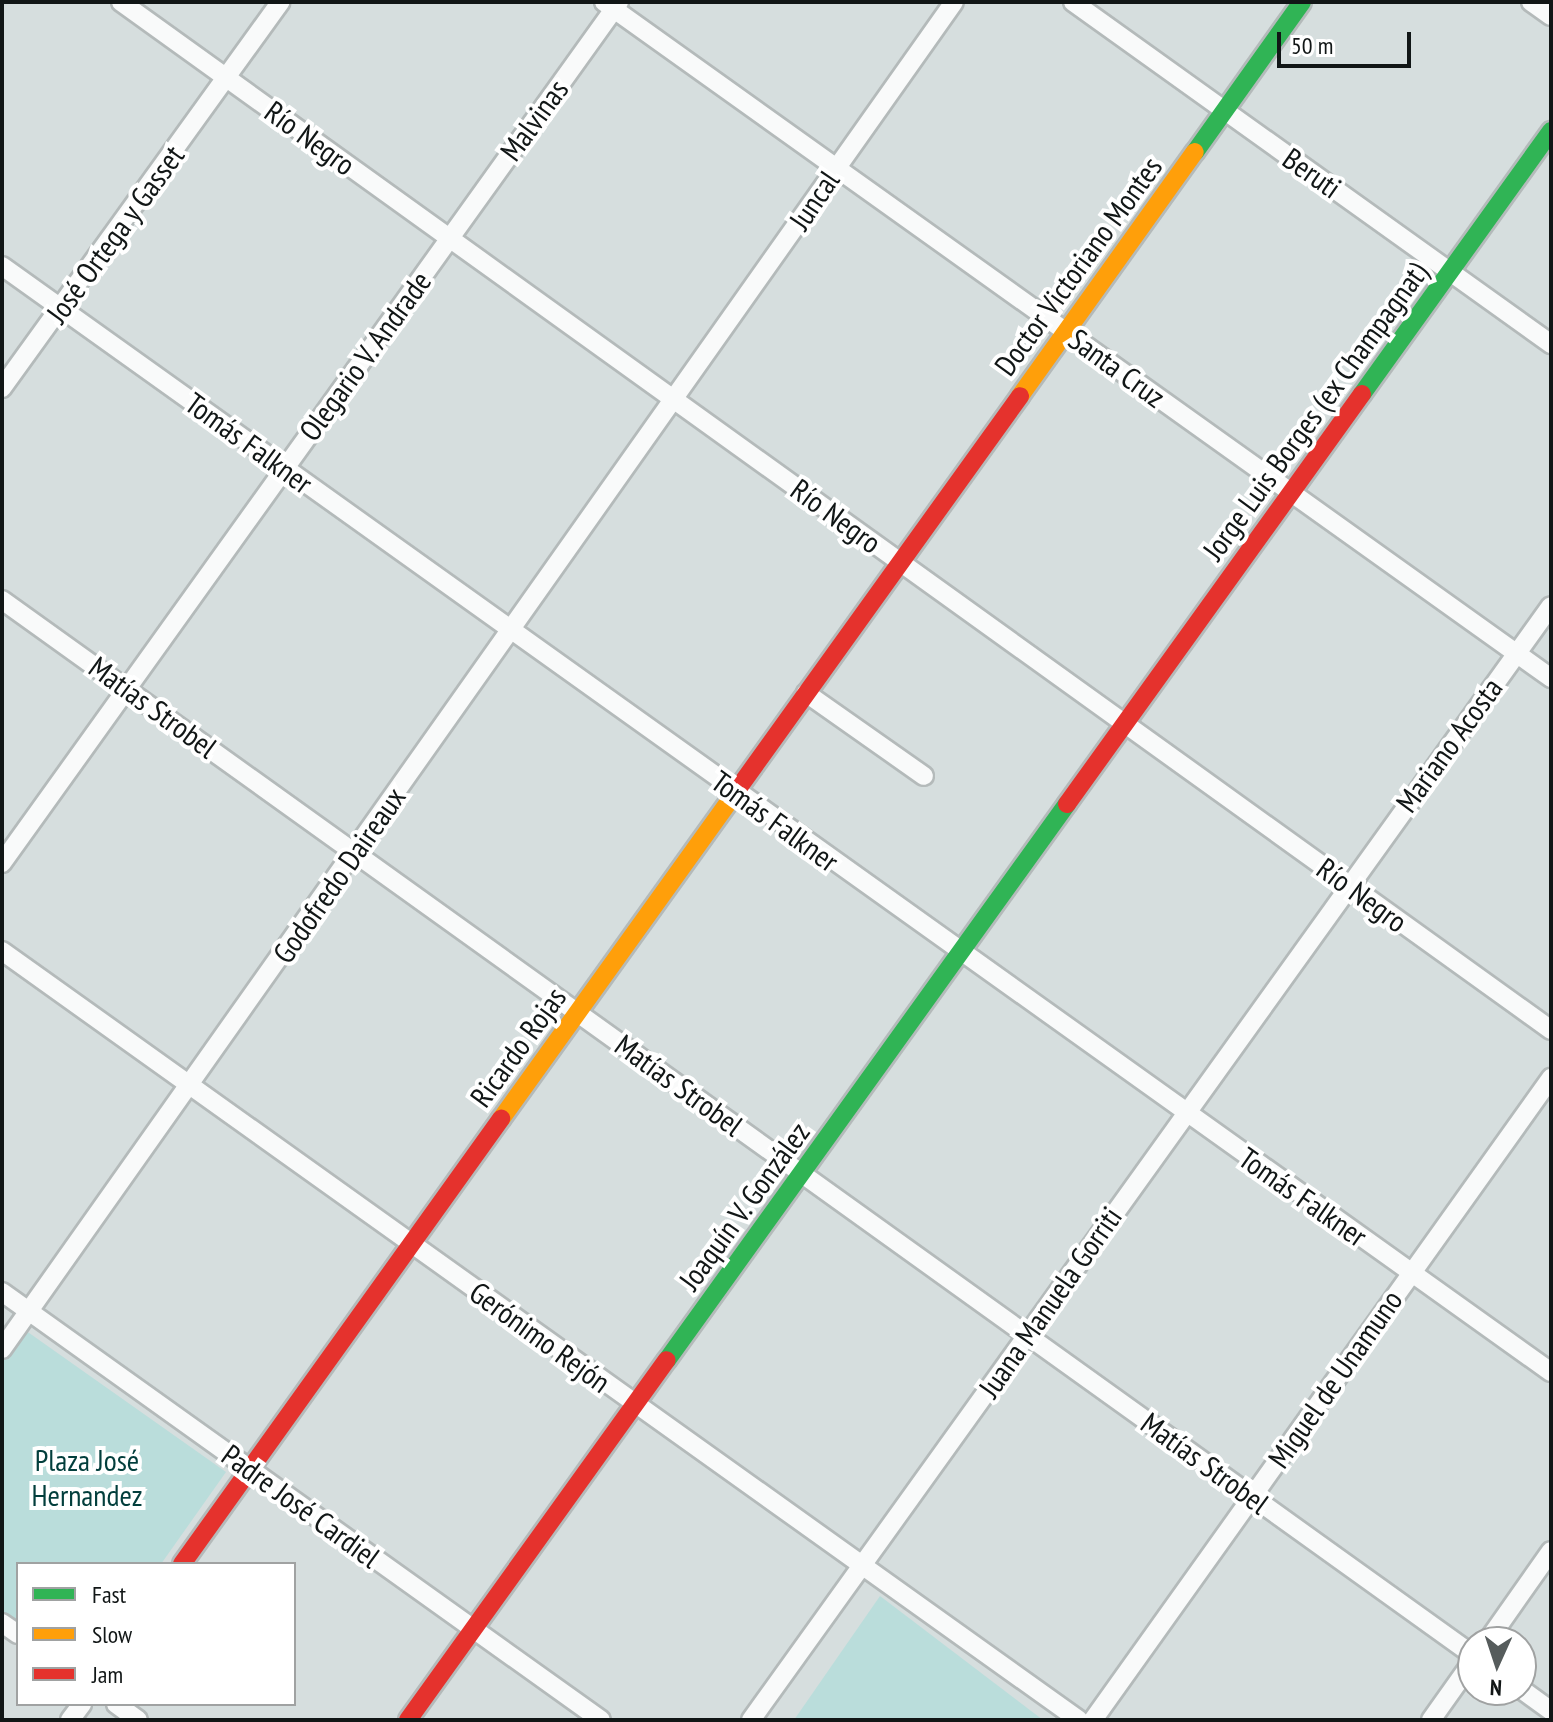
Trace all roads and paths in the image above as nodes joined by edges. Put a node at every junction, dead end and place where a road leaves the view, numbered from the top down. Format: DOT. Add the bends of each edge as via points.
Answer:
graph roads {
  1 [pos="121,2"];
  2 [pos="280,2"];
  3 [pos="954,2"];
  4 [pos="1073,2"];
  5 [pos="1302,2"];
  6 [pos="1531,2"];
  7 [pos="612,4"];
  8 [pos="1551,16"];
  9 [pos="227,79"];
  10 [pos="1224,110"];
  11 [pos="1551,131"];
  12 [pos="836,167"];
  13 [pos="449,239"];
  14 [pos="2,266"];
  15 [pos="1450,272"];
  16 [pos="60,308"];
  17 [pos="1066,332"];
  18 [pos="1551,344"];
  19 [pos="2,388"];
  20 [pos="677,401"];
  21 [pos="284,469"];
  22 [pos="1291,493"];
  23 [pos="900,562"];
  24 [pos="2,600"];
  25 [pos="1551,606"];
  26 [pos="513,631"];
  27 [pos="1517,654"];
  28 [pos="1551,678"];
  29 [pos="127,689"];
  30 [pos="806,693"];
  31 [pos="1125,724"];
  32 [pos="924,776"];
  33 [pos="735,792"];
  34 [pos="356,852"];
  35 [pos="2,863"];
  36 [pos="1347,884"];
  37 [pos="2,951"];
  38 [pos="960,953"];
  39 [pos="577,1012"];
  40 [pos="1551,1030"];
  41 [pos="1551,1078"];
  42 [pos="190,1085"];
  43 [pos="1184,1114"];
  44 [pos="801,1173"];
  45 [pos="411,1244"];
  46 [pos="1411,1272"];
  47 [pos="2,1292"];
  48 [pos="29,1311"];
  49 [pos="1026,1334"];
  50 [pos="2,1349"];
  51 [pos="1551,1372"];
  52 [pos="635,1405"];
  53 [pos="250,1469"];
  54 [pos="1252,1497"];
  55 [pos="1551,1551"];
  56 [pos="183,1562"];
  57 [pos="863,1564"];
  58 [pos="1498,1626"];
  59 [pos="473,1629"];
  60 [pos="1457,1644"];
  61 [pos="1457,1683"];
  62 [pos="119,1706"];
  63 [pos="138,1720"];
  64 [pos="408,1720"];
  65 [pos="601,1720"];
  66 [pos="751,1720"];
  67 [pos="1079,1720"];
  68 [pos="1093,1720"];
  69 [pos="1431,1720"];
  1 -- 9 [label="street, Río Negro"];
  2 -- 9 [label="street, José Ortega y Gasset"];
  3 -- 12 [label="street, Juncal"];
  4 -- 10 [label="street, Beruti"];
  5 -- 10 [label="street, Doctor Victoriano Montes"];
  6 -- 8 [label="street"];
  7 -- 12 [label="street, Santa Cruz"];
  7 -- 13 [label="street, Malvinas"];
  9 -- 13 [label="street, Río Negro"];
  9 -- 16 [label="street, José Ortega y Gasset"];
  10 -- 15 [label="street, Beruti"];
  10 -- 17 [label="street, Doctor Victoriano Montes"];
  11 -- 15 [label="street, Jorge Luis Borges (ex Champagnat)"];
  12 -- 17 [label="street, Santa Cruz"];
  12 -- 20 [label="street, Juncal"];
  13 -- 20 [label="street, Río Negro"];
  13 -- 21 [label="street, Olegario V. Andrade"];
  14 -- 16 [label="street, Tomás Falkner"];
  15 -- 18 [label="street, Beruti"];
  15 -- 22 [label="street, Jorge Luis Borges (ex Champagnat)"];
  16 -- 19 [label="street, José Ortega y Gasset"];
  16 -- 21 [label="street, Tomás Falkner"];
  17 -- 22 [label="street, Santa Cruz"];
  17 -- 23 [label="street, Doctor Victoriano Montes"];
  20 -- 23 [label="street, Río Negro"];
  20 -- 26 [label="street, Godofredo Daireaux"];
  21 -- 26 [label="street, Tomás Falkner"];
  21 -- 29 [label="street, Olegario V. Andrade"];
  22 -- 27 [label="street, Santa Cruz"];
  22 -- 31 [label="street, Jorge Luis Borges (ex Champagnat)"];
  23 -- 30 [label="street, Ricardo Rojas"];
  23 -- 31 [label="street, Río Negro"];
  24 -- 29 [label="street, Matías Strobel"];
  25 -- 27 [label="street, Mariano Acosta"];
  26 -- 33 [label="street, Tomás Falkner"];
  26 -- 34 [label="street, Godofredo Daireaux"];
  27 -- 28 [label="street, Santa Cruz"];
  27 -- 36 [label="street, Mariano Acosta"];
  29 -- 34 [label="street, Matías Strobel"];
  29 -- 35 [label="street, Olegario V. Andrade"];
  30 -- 32 [label="street"];
  30 -- 33 [label="street, Ricardo Rojas"];
  31 -- 36 [label="street, Río Negro"];
  31 -- 38 [label="street, Joaquín V. González"];
  33 -- 38 [label="street, Tomás Falkner"];
  33 -- 39 [label="street, Ricardo Rojas"];
  34 -- 39 [label="street, Matías Strobel"];
  34 -- 42 [label="street, Godofredo Daireaux"];
  36 -- 40 [label="street, Río Negro"];
  36 -- 43 [label="street, Juana Manuela Gorriti"];
  37 -- 42 [label="street, Gerónimo Rejón"];
  38 -- 43 [label="street, Tomás Falkner"];
  38 -- 44 [label="street, Joaquín V. González"];
  39 -- 44 [label="street, Matías Strobel"];
  39 -- 45 [label="street, Ricardo Rojas"];
  41 -- 46 [label="street, Miguel de Unamuno"];
  42 -- 45 [label="street, Gerónimo Rejón"];
  42 -- 48 [label="street, Godofredo Daireaux"];
  43 -- 46 [label="street, Tomás Falkner"];
  43 -- 49 [label="street, Juana Manuela Gorriti"];
  44 -- 49 [label="street, Matías Strobel"];
  44 -- 52 [label="street, Joaquín V. González"];
  45 -- 52 [label="street, Gerónimo Rejón"];
  45 -- 53 [label="street, Ricardo Rojas"];
  46 -- 51 [label="street, Tomás Falkner"];
  46 -- 54 [label="street, Miguel de Unamuno"];
  47 -- 48 [label="street, Padre José Cardiel"];
  48 -- 50 [label="street, Godofredo Daireaux"];
  48 -- 53 [label="street, Padre José Cardiel"];
  49 -- 54 [label="street, Matías Strobel"];
  49 -- 57 [label="street, Juana Manuela Gorriti"];
  52 -- 57 [label="street, Gerónimo Rejón"];
  52 -- 59 [label="street, Joaquín V. González"];
  53 -- 56 [label="street, Ricardo Rojas"];
  53 -- 59 [label="street, Padre José Cardiel"];
  54 -- 60 [label="street, Matías Strobel"];
  54 -- 68 [label="street, Miguel de Unamuno"];
  55 -- 58 [label="street"];
  57 -- 66 [label="street, Juana Manuela Gorriti"];
  57 -- 67 [label="street, Gerónimo Rejón"];
  59 -- 64 [label="street, Joaquín V. González"];
  59 -- 65 [label="street, Padre José Cardiel"];
  61 -- 69 [label="street"];
  62 -- 63 [label="street"];
}
